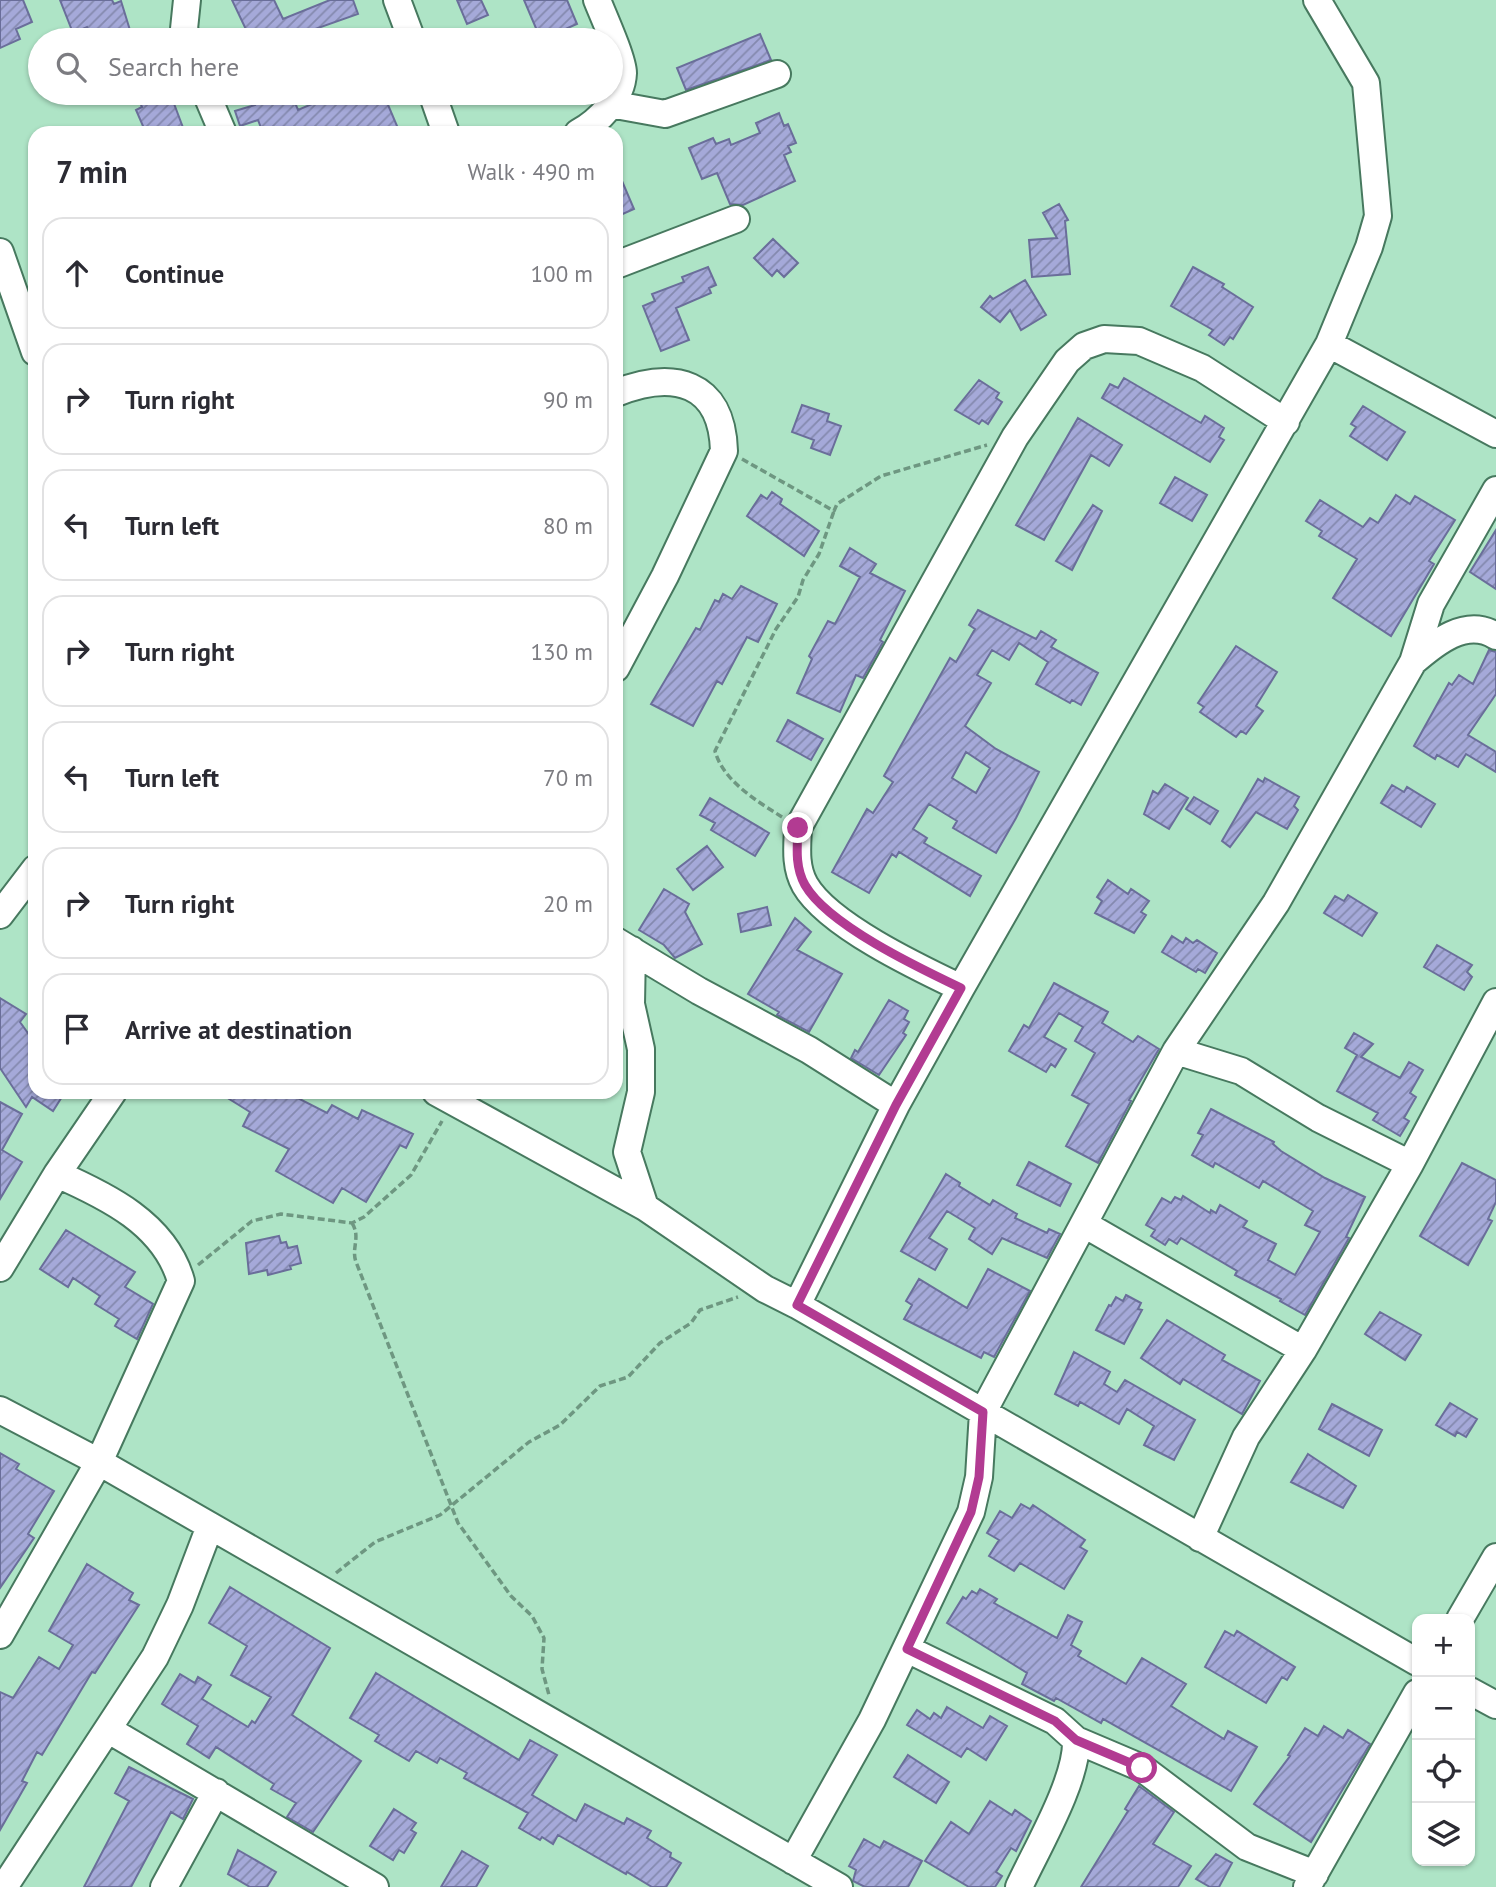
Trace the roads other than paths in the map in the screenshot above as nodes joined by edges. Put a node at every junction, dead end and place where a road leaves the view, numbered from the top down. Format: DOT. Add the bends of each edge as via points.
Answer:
graph roads {
  1 [pos="187,0"];
  2 [pos="397,0"];
  3 [pos="597,0"];
  4 [pos="1317,0"];
  5 [pos="184,28"];
  6 [pos="408,28"];
  7 [pos="607,28"];
  8 [pos="777,74"];
  9 [pos="211,105"];
  10 [pos="436,105"];
  11 [pos="609,105"];
  12 [pos="616,105"];
  13 [pos="220,126"];
  14 [pos="444,126"];
  15 [pos="588,126"];
  16 [pos="736,219"];
  17 [pos="0,252"];
  18 [pos="623,262"];
  19 [pos="28,332"];
  20 [pos="1329,344"];
  21 [pos="623,390"];
  22 [pos="1286,422"];
  23 [pos="1496,434"];
  24 [pos="1496,490"];
  25 [pos="1496,636"];
  26 [pos="623,655"];
  27 [pos="1413,662"];
  28 [pos="28,878"];
  29 [pos="0,915"];
  30 [pos="624,945"];
  31 [pos="961,988"];
  32 [pos="1496,1002"];
  33 [pos="1177,1051"];
  34 [pos="108,1099"];
  35 [pos="449,1099"];
  36 [pos="896,1105"];
  37 [pos="1410,1164"];
  38 [pos="57,1174"];
  39 [pos="645,1207"];
  40 [pos="1084,1224"];
  41 [pos="0,1268"];
  42 [pos="797,1305"];
  43 [pos="1303,1350"];
  44 [pos="0,1410"];
  45 [pos="983,1412"];
  46 [pos="99,1462"];
  47 [pos="210,1526"];
  48 [pos="1200,1538"];
  49 [pos="1496,1557"];
  50 [pos="1463,1614"];
  51 [pos="1,1631"];
  52 [pos="907,1649"];
  53 [pos="1412,1659"];
  54 [pos="1475,1694"];
  55 [pos="1412,1702"];
  56 [pos="1496,1705"];
  57 [pos="109,1730"];
  58 [pos="1076,1740"];
  59 [pos="216,1792"];
  60 [pos="793,1861"];
  61 [pos="1311,1881"];
  62 [pos="4,1887"];
  63 [pos="163,1887"];
  64 [pos="375,1887"];
  65 [pos="839,1887"];
  66 [pos="1018,1887"];
  1 -- 5 [label="street"];
  2 -- 6 [label="street"];
  3 -- 7 [label="street"];
  4 -- 20 [label="street" via="1366,83 1378,216"];
  8 -- 12 [label="street" via="665,114"];
  9 -- 13 [label="street"];
  10 -- 14 [label="street"];
  11 -- 15 [label="street"];
  16 -- 18 [label="street"];
  17 -- 19 [label="street"];
  20 -- 22 [label="street"];
  20 -- 23 [label="street"];
  21 -- 26 [label="street" via="662,381 690,385 714,404 723,428 724,451"];
  22 -- 31 [label="street"];
  22 -- 31 [label="street" via="1202,368 1139,341 1104,339 1084,346 1067,361 1015,437 798,828 796,860 806,886 837,917 891,954"];
  24 -- 27 [label="street" via="1431,604"];
  25 -- 27 [label="street" via="1469,630 1452,634"];
  27 -- 33 [label="street" via="1276,903"];
  28 -- 29 [label="street"];
  30 -- 36 [label="street"];
  30 -- 39 [label="street" via="641,1049 641,1092 627,1152"];
  31 -- 36 [label="street"];
  32 -- 37 [label="street"];
  33 -- 37 [label="street" via="1241,1072 1318,1118"];
  33 -- 40 [label="street"];
  34 -- 38 [label="street"];
  35 -- 39 [label="street"];
  36 -- 42 [label="street"];
  37 -- 43 [label="street"];
  38 -- 41 [label="street"];
  38 -- 46 [label="street" via="110,1198 129,1213 170,1251 181,1281"];
  39 -- 42 [label="street" via="765,1289"];
  40 -- 43 [label="street"];
  40 -- 45 [label="street"];
  42 -- 45 [label="street"];
  43 -- 48 [label="street" via="1246,1437"];
  44 -- 46 [label="street"];
  45 -- 48 [label="street"];
  45 -- 52 [label="street" via="979,1477 971,1512"];
  46 -- 47 [label="street"];
  46 -- 51 [label="street"];
  47 -- 57 [label="street" via="155,1657"];
  47 -- 60 [label="street"];
  48 -- 53 [label="street"];
  49 -- 50 [label="street"];
  52 -- 58 [label="street" via="1055,1721"];
  52 -- 60 [label="street"];
  54 -- 56 [label="street"];
  55 -- 61 [label="street"];
  57 -- 59 [label="street"];
  57 -- 62 [label="street"];
  58 -- 61 [label="street" via="1142,1768 1247,1847"];
  58 -- 66 [label="street" via="1063,1793"];
  59 -- 63 [label="street"];
  59 -- 64 [label="street"];
  60 -- 65 [label="street"];
}
